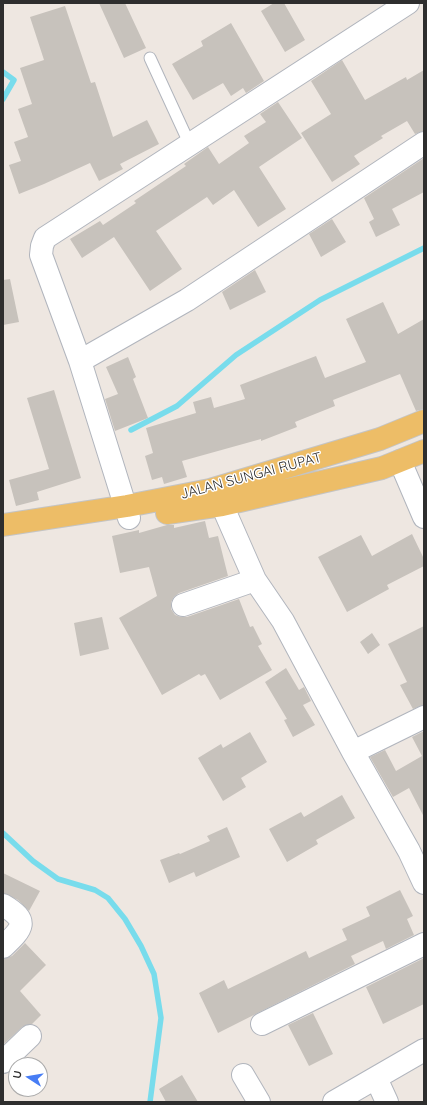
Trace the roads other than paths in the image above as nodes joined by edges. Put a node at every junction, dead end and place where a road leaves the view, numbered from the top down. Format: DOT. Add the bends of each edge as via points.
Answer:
graph roads {
  1 [pos="408,3"];
  2 [pos="150,58"];
  3 [pos="424,143"];
  4 [pos="190,144"];
  5 [pos="80,361"];
  6 [pos="424,421"];
  7 [pos="424,451"];
  8 [pos="400,461"];
  9 [pos="216,498"];
  10 [pos="128,512"];
  11 [pos="424,517"];
  12 [pos="3,525"];
  13 [pos="3,536"];
  14 [pos="254,580"];
  15 [pos="183,605"];
  16 [pos="424,717"];
  17 [pos="353,752"];
  18 [pos="417,847"];
  19 [pos="424,883"];
  20 [pos="3,905"];
  21 [pos="424,944"];
  22 [pos="3,947"];
  23 [pos="262,1024"];
  24 [pos="30,1036"];
  25 [pos="424,1050"];
  26 [pos="3,1062"];
  27 [pos="243,1074"];
  28 [pos="376,1078"];
  29 [pos="259,1102"];
  30 [pos="334,1102"];
  31 [pos="387,1102"];
  1 -- 4 [label="street"];
  2 -- 4 [label="lane"];
  3 -- 5 [label="street" via="187,300"];
  4 -- 5 [label="street" via="45,238 41,255"];
  5 -- 10 [label="street"];
  6 -- 9 [label="main road, JALAN SUNGAI RUPAT"];
  7 -- 8 [label="main road, JALAN SUNGAI RUPAT"];
  8 -- 9 [label="main road, JALAN SUNGAI RUPAT" via="382,468"];
  8 -- 11 [label="street"];
  9 -- 10 [label="main road, JALAN SUNGAI RUPAT"];
  9 -- 14 [label="street"];
  10 -- 12 [label="main road, JALAN SUNGAI RUPAT"];
  10 -- 13 [label="main road, JALAN SUNGAI RUPAT"];
  14 -- 15 [label="street"];
  14 -- 17 [label="street" via="282,621"];
  16 -- 17 [label="street"];
  17 -- 18 [label="street"];
  18 -- 19 [label="street"];
  20 -- 22 [label="street" via="20,916 22,922 15,936"];
  21 -- 23 [label="street"];
  24 -- 26 [label="street"];
  25 -- 28 [label="street"];
  27 -- 29 [label="street"];
  28 -- 30 [label="street"];
  28 -- 31 [label="street"];
}
